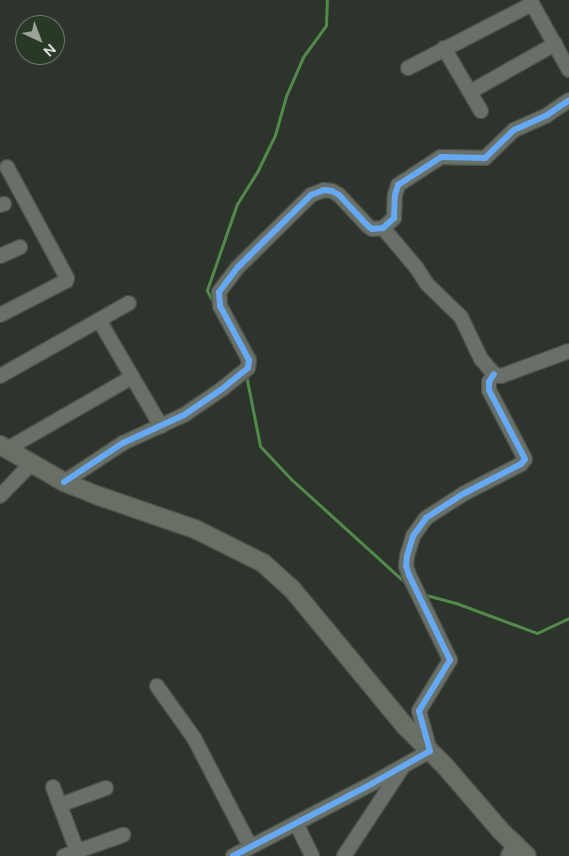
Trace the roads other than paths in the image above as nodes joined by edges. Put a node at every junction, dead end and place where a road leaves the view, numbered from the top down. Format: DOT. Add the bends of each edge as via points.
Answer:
graph roads {
  1 [pos="531,2"];
  2 [pos="555,44"];
  3 [pos="444,48"];
  4 [pos="408,68"];
  5 [pos="569,70"];
  6 [pos="470,92"];
  7 [pos="569,100"];
  8 [pos="481,111"];
  9 [pos="7,168"];
  10 [pos="382,228"];
  11 [pos="20,247"];
  12 [pos="0,256"];
  13 [pos="129,303"];
  14 [pos="0,315"];
  15 [pos="99,320"];
  16 [pos="569,352"];
  17 [pos="494,374"];
  18 [pos="0,376"];
  19 [pos="132,377"];
  20 [pos="161,426"];
  21 [pos="4,447"];
  22 [pos="32,463"];
  23 [pos="64,482"];
  24 [pos="0,496"];
  25 [pos="157,686"];
  26 [pos="430,750"];
  27 [pos="404,766"];
  28 [pos="53,787"];
  29 [pos="106,788"];
  30 [pos="60,805"];
  31 [pos="296,823"];
  32 [pos="123,835"];
  33 [pos="250,846"];
  34 [pos="516,852"];
  35 [pos="78,854"];
  36 [pos="64,856"];
  37 [pos="233,856"];
  38 [pos="312,856"];
  39 [pos="344,856"];
  1 -- 2 [label="street"];
  1 -- 3 [label="street"];
  2 -- 5 [label="street"];
  2 -- 6 [label="street"];
  3 -- 4 [label="street"];
  3 -- 6 [label="street"];
  6 -- 8 [label="street"];
  7 -- 10 [label="street" via="542,118 514,130 485,158 441,157 398,185 394,218"];
  9 -- 14 [label="street" via="67,278 62,284"];
  10 -- 17 [label="street" via="427,284 461,317 480,359"];
  10 -- 20 [label="street" via="372,229 332,191 317,192 305,201 238,267 219,292 220,306 249,360 248,368 199,405"];
  11 -- 12 [label="street"];
  13 -- 15 [label="street"];
  15 -- 18 [label="street"];
  15 -- 19 [label="street"];
  16 -- 17 [label="street" via="501,376"];
  17 -- 26 [label="street" via="489,390 525,459 426,518 413,536 407,556 409,575 450,660 419,711"];
  19 -- 20 [label="street"];
  19 -- 21 [label="street"];
  20 -- 23 [label="street" via="123,443"];
  21 -- 22 [label="main road"];
  22 -- 23 [label="main road"];
  22 -- 24 [label="street"];
  23 -- 26 [label="main road" via="195,528 263,563 292,589 405,726"];
  25 -- 33 [label="street" via="194,738"];
  26 -- 27 [label="street"];
  26 -- 34 [label="main road"];
  27 -- 31 [label="street"];
  27 -- 39 [label="street"];
  28 -- 30 [label="street"];
  29 -- 30 [label="street"];
  30 -- 35 [label="street"];
  31 -- 33 [label="street"];
  31 -- 38 [label="street"];
  32 -- 35 [label="street"];
  33 -- 37 [label="street"];
  35 -- 36 [label="street"];
}
